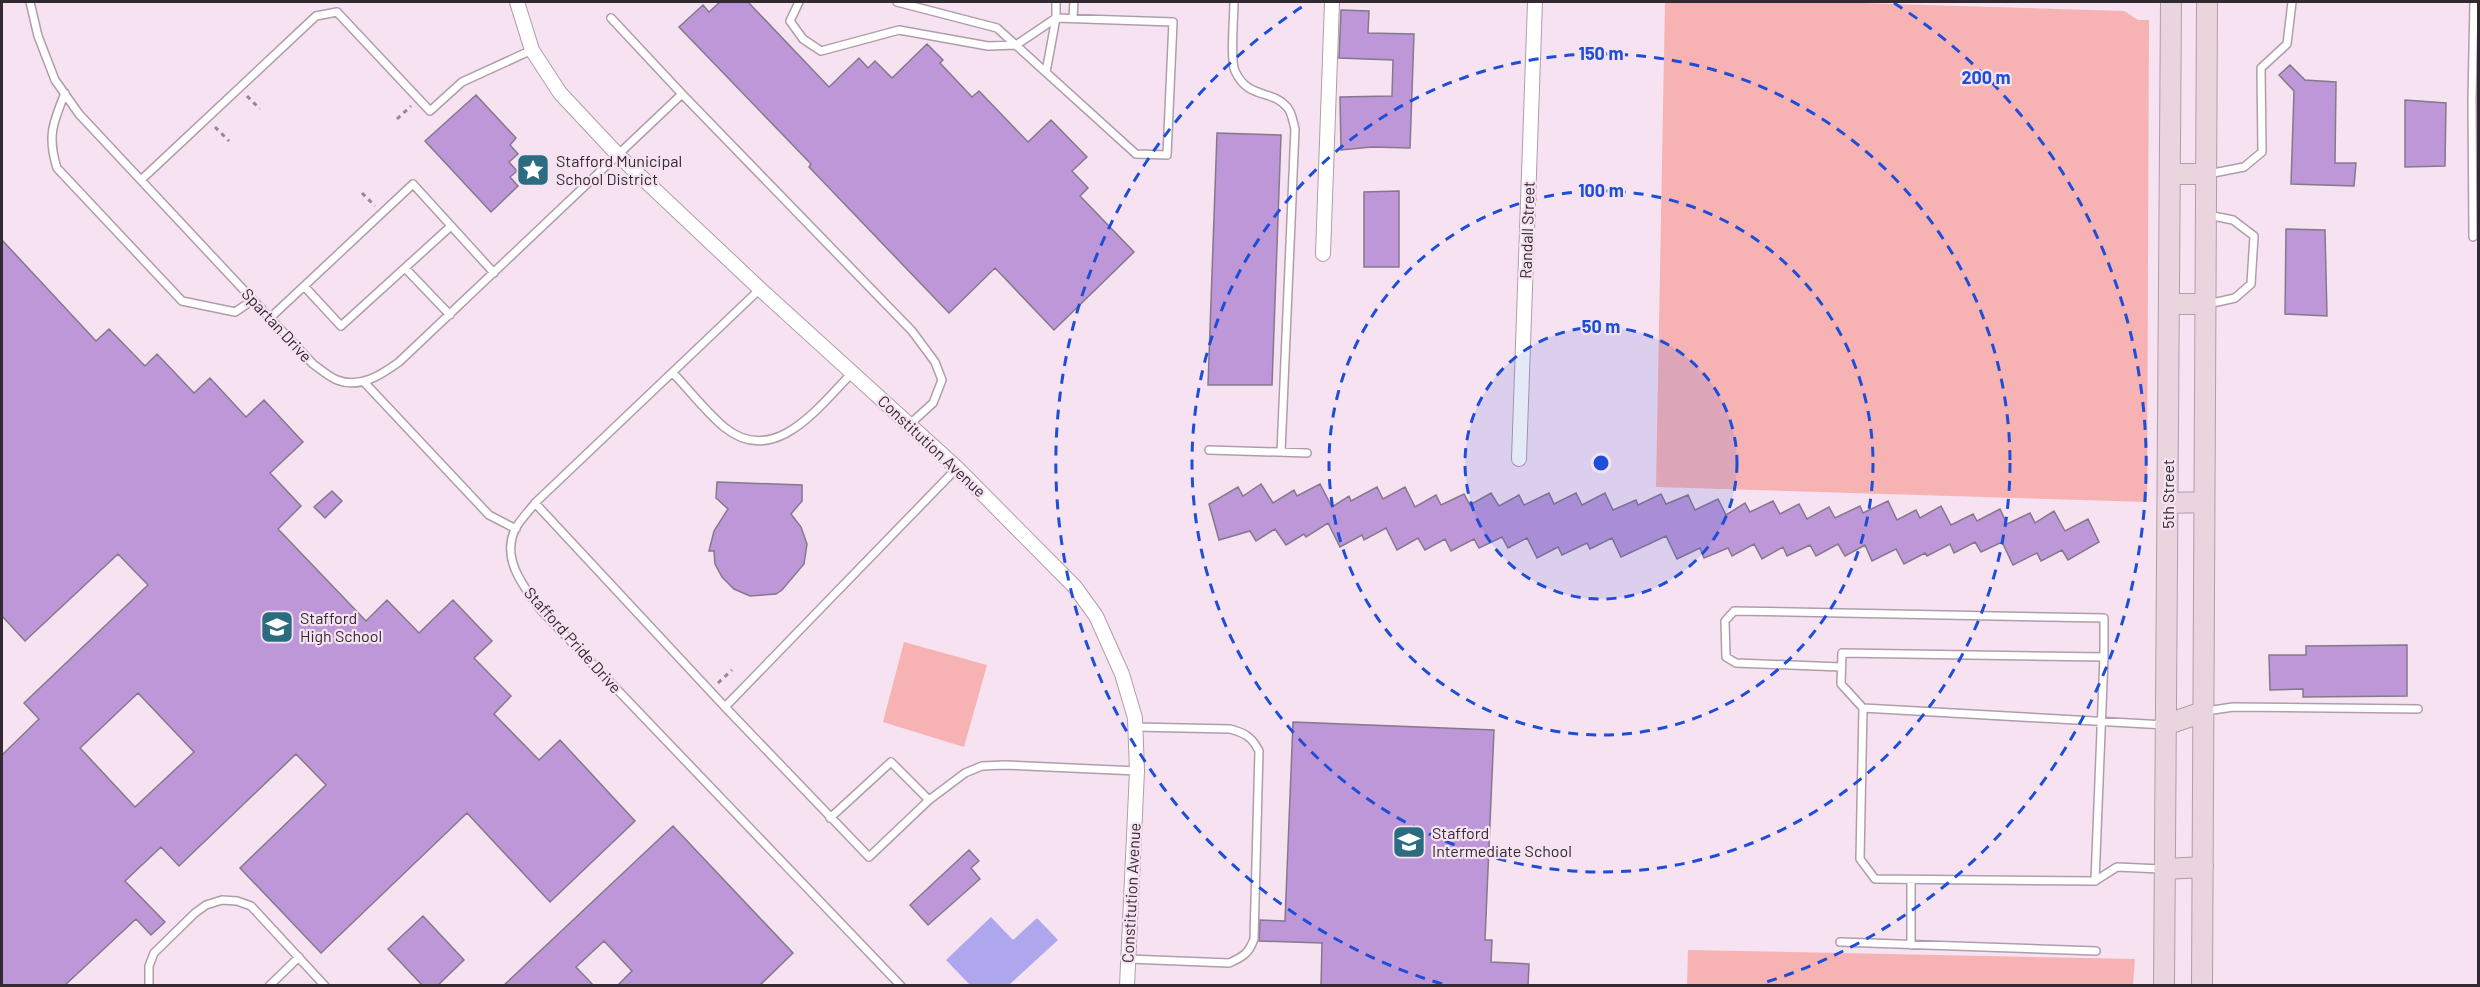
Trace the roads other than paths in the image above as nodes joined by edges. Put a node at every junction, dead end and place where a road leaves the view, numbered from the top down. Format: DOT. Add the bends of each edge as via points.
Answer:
graph roads {
  1 [pos="30,2"];
  2 [pos="517,2"];
  3 [pos="799,2"];
  4 [pos="897,2"];
  5 [pos="1056,2"];
  6 [pos="1074,2"];
  7 [pos="1234,2"];
  8 [pos="1332,2"];
  9 [pos="1535,2"];
  10 [pos="2171,2"];
  11 [pos="2207,2"];
  12 [pos="2292,2"];
  13 [pos="2474,2"];
  14 [pos="1073,17"];
  15 [pos="611,18"];
  16 [pos="1056,18"];
  17 [pos="2476,38"];
  18 [pos="1016,45"];
  19 [pos="532,50"];
  20 [pos="1046,72"];
  21 [pos="65,93"];
  22 [pos="682,94"];
  23 [pos="619,156"];
  24 [pos="2170,174"];
  25 [pos="2206,174"];
  26 [pos="141,180"];
  27 [pos="2206,214"];
  28 [pos="451,226"];
  29 [pos="2473,237"];
  30 [pos="1323,254"];
  31 [pos="405,268"];
  32 [pos="494,273"];
  33 [pos="304,286"];
  34 [pos="760,289"];
  35 [pos="253,300"];
  36 [pos="2169,304"];
  37 [pos="2205,304"];
  38 [pos="450,315"];
  39 [pos="270,318"];
  40 [pos="853,372"];
  41 [pos="673,373"];
  42 [pos="364,382"];
  43 [pos="910,424"];
  44 [pos="1209,450"];
  45 [pos="1281,452"];
  46 [pos="1307,453"];
  47 [pos="1519,459"];
  48 [pos="957,468"];
  49 [pos="2204,502"];
  50 [pos="535,503"];
  51 [pos="2168,503"];
  52 [pos="516,529"];
  53 [pos="2104,657"];
  54 [pos="1841,667"];
  55 [pos="724,707"];
  56 [pos="1863,708"];
  57 [pos="2418,709"];
  58 [pos="2203,712"];
  59 [pos="2101,720"];
  60 [pos="2165,726"];
  61 [pos="1135,727"];
  62 [pos="1137,771"];
  63 [pos="929,800"];
  64 [pos="830,818"];
  65 [pos="2203,867"];
  66 [pos="2164,869"];
  67 [pos="1911,880"];
  68 [pos="2096,881"];
  69 [pos="1840,942"];
  70 [pos="1911,945"];
  71 [pos="2097,951"];
  72 [pos="299,957"];
  73 [pos="1129,959"];
  74 [pos="149,986"];
  75 [pos="269,986"];
  76 [pos="325,986"];
  77 [pos="901,986"];
  78 [pos="1127,986"];
  79 [pos="2164,986"];
  80 [pos="2202,986"];
  1 -- 21 [label="lane, Spartan Drive" via="38,36 55,80"];
  2 -- 19 [label="street, Constitution Avenue"];
  3 -- 18 [label="lane" via="790,21 803,39 822,51 899,30 988,46"];
  4 -- 18 [label="lane" via="997,28"];
  5 -- 16 [label="lane"];
  6 -- 14 [label="lane"];
  7 -- 45 [label="lane" via="1234,70 1254,92 1275,98 1289,108 1294,129"];
  8 -- 30 [label="street"];
  9 -- 47 [label="street, Randall Street"];
  10 -- 24 [label="main road, 5th Street"];
  11 -- 25 [label="main road"];
  12 -- 25 [label="lane" via="2287,44 2261,68 2262,152 2244,167"];
  13 -- 17 [label="lane"];
  14 -- 16 [label="lane"];
  14 -- 20 [label="lane" via="1173,22 1167,155 1136,154"];
  15 -- 22 [label="lane"];
  16 -- 18 [label="lane"];
  16 -- 20 [label="lane"];
  17 -- 29 [label="lane"];
  18 -- 20 [label="lane"];
  19 -- 23 [label="street, Constitution Avenue" via="560,93"];
  19 -- 26 [label="lane" via="462,82 430,111 337,12 316,16"];
  21 -- 26 [label="lane, Spartan Drive" via="79,114"];
  21 -- 35 [label="lane" via="51,128 51,149 57,168 182,301 235,312"];
  22 -- 23 [label="lane"];
  22 -- 43 [label="lane" via="912,331 935,362 942,380 933,403"];
  23 -- 32 [label="lane"];
  23 -- 34 [label="street, Constitution Avenue"];
  24 -- 25 [label="main road"];
  24 -- 36 [label="main road, 5th Street"];
  25 -- 27 [label="main road"];
  26 -- 35 [label="lane, Spartan Drive"];
  27 -- 37 [label="main road"];
  27 -- 37 [label="lane" via="2233,220 2254,236 2251,284 2235,298"];
  28 -- 31 [label="lane"];
  28 -- 32 [label="lane"];
  28 -- 33 [label="lane" via="413,184"];
  31 -- 33 [label="lane" via="341,326"];
  31 -- 38 [label="lane"];
  32 -- 38 [label="lane"];
  33 -- 39 [label="lane"];
  34 -- 40 [label="street, Constitution Avenue"];
  34 -- 41 [label="lane, Stafford Pride Drive"];
  35 -- 39 [label="lane, Spartan Drive"];
  36 -- 37 [label="main road"];
  36 -- 51 [label="main road, 5th Street"];
  37 -- 49 [label="main road"];
  38 -- 42 [label="lane" via="399,362 381,376"];
  39 -- 42 [label="lane, Spartan Drive" via="313,364 337,380"];
  40 -- 41 [label="lane" via="792,432 767,441 744,438 725,428"];
  40 -- 43 [label="street, Constitution Avenue"];
  41 -- 50 [label="lane, Stafford Pride Drive"];
  42 -- 52 [label="lane" via="489,515"];
  43 -- 48 [label="street, Constitution Avenue"];
  44 -- 45 [label="lane"];
  45 -- 46 [label="lane"];
  48 -- 55 [label="lane"];
  48 -- 61 [label="street, Constitution Avenue" via="1075,586 1096,616 1122,674"];
  49 -- 51 [label="main road"];
  49 -- 58 [label="main road"];
  50 -- 52 [label="lane, Stafford Pride Drive"];
  50 -- 55 [label="lane"];
  51 -- 60 [label="main road, 5th Street"];
  52 -- 77 [label="lane, Stafford Pride Drive" via="511,555 518,580 540,609"];
  53 -- 54 [label="lane" via="1842,653"];
  53 -- 54 [label="lane" via="2104,618 1734,611 1725,621 1726,657 1736,663"];
  53 -- 59 [label="lane"];
  54 -- 56 [label="lane" via="1841,684"];
  55 -- 64 [label="lane"];
  56 -- 59 [label="lane"];
  56 -- 67 [label="lane" via="1860,860 1875,879"];
  57 -- 58 [label="lane" via="2233,707"];
  58 -- 60 [label="main road"];
  58 -- 65 [label="main road"];
  59 -- 60 [label="lane"];
  59 -- 68 [label="lane"];
  60 -- 66 [label="main road, 5th Street"];
  61 -- 62 [label="street, Constitution Avenue"];
  61 -- 73 [label="lane" via="1230,729 1253,739 1259,752 1254,939 1250,951 1229,963"];
  62 -- 63 [label="lane" via="982,766 965,772"];
  62 -- 73 [label="street, Constitution Avenue"];
  63 -- 64 [label="lane" via="891,762"];
  63 -- 64 [label="lane" via="869,857"];
  65 -- 66 [label="main road"];
  65 -- 80 [label="main road"];
  66 -- 68 [label="lane" via="2118,867"];
  66 -- 79 [label="main road, 5th Street"];
  67 -- 68 [label="lane"];
  67 -- 70 [label="lane"];
  69 -- 70 [label="lane"];
  70 -- 71 [label="lane"];
  72 -- 74 [label="lane" via="251,906 222,900 195,913 154,953"];
  72 -- 75 [label="lane"];
  72 -- 76 [label="lane"];
  73 -- 78 [label="street, Constitution Avenue"];
}
